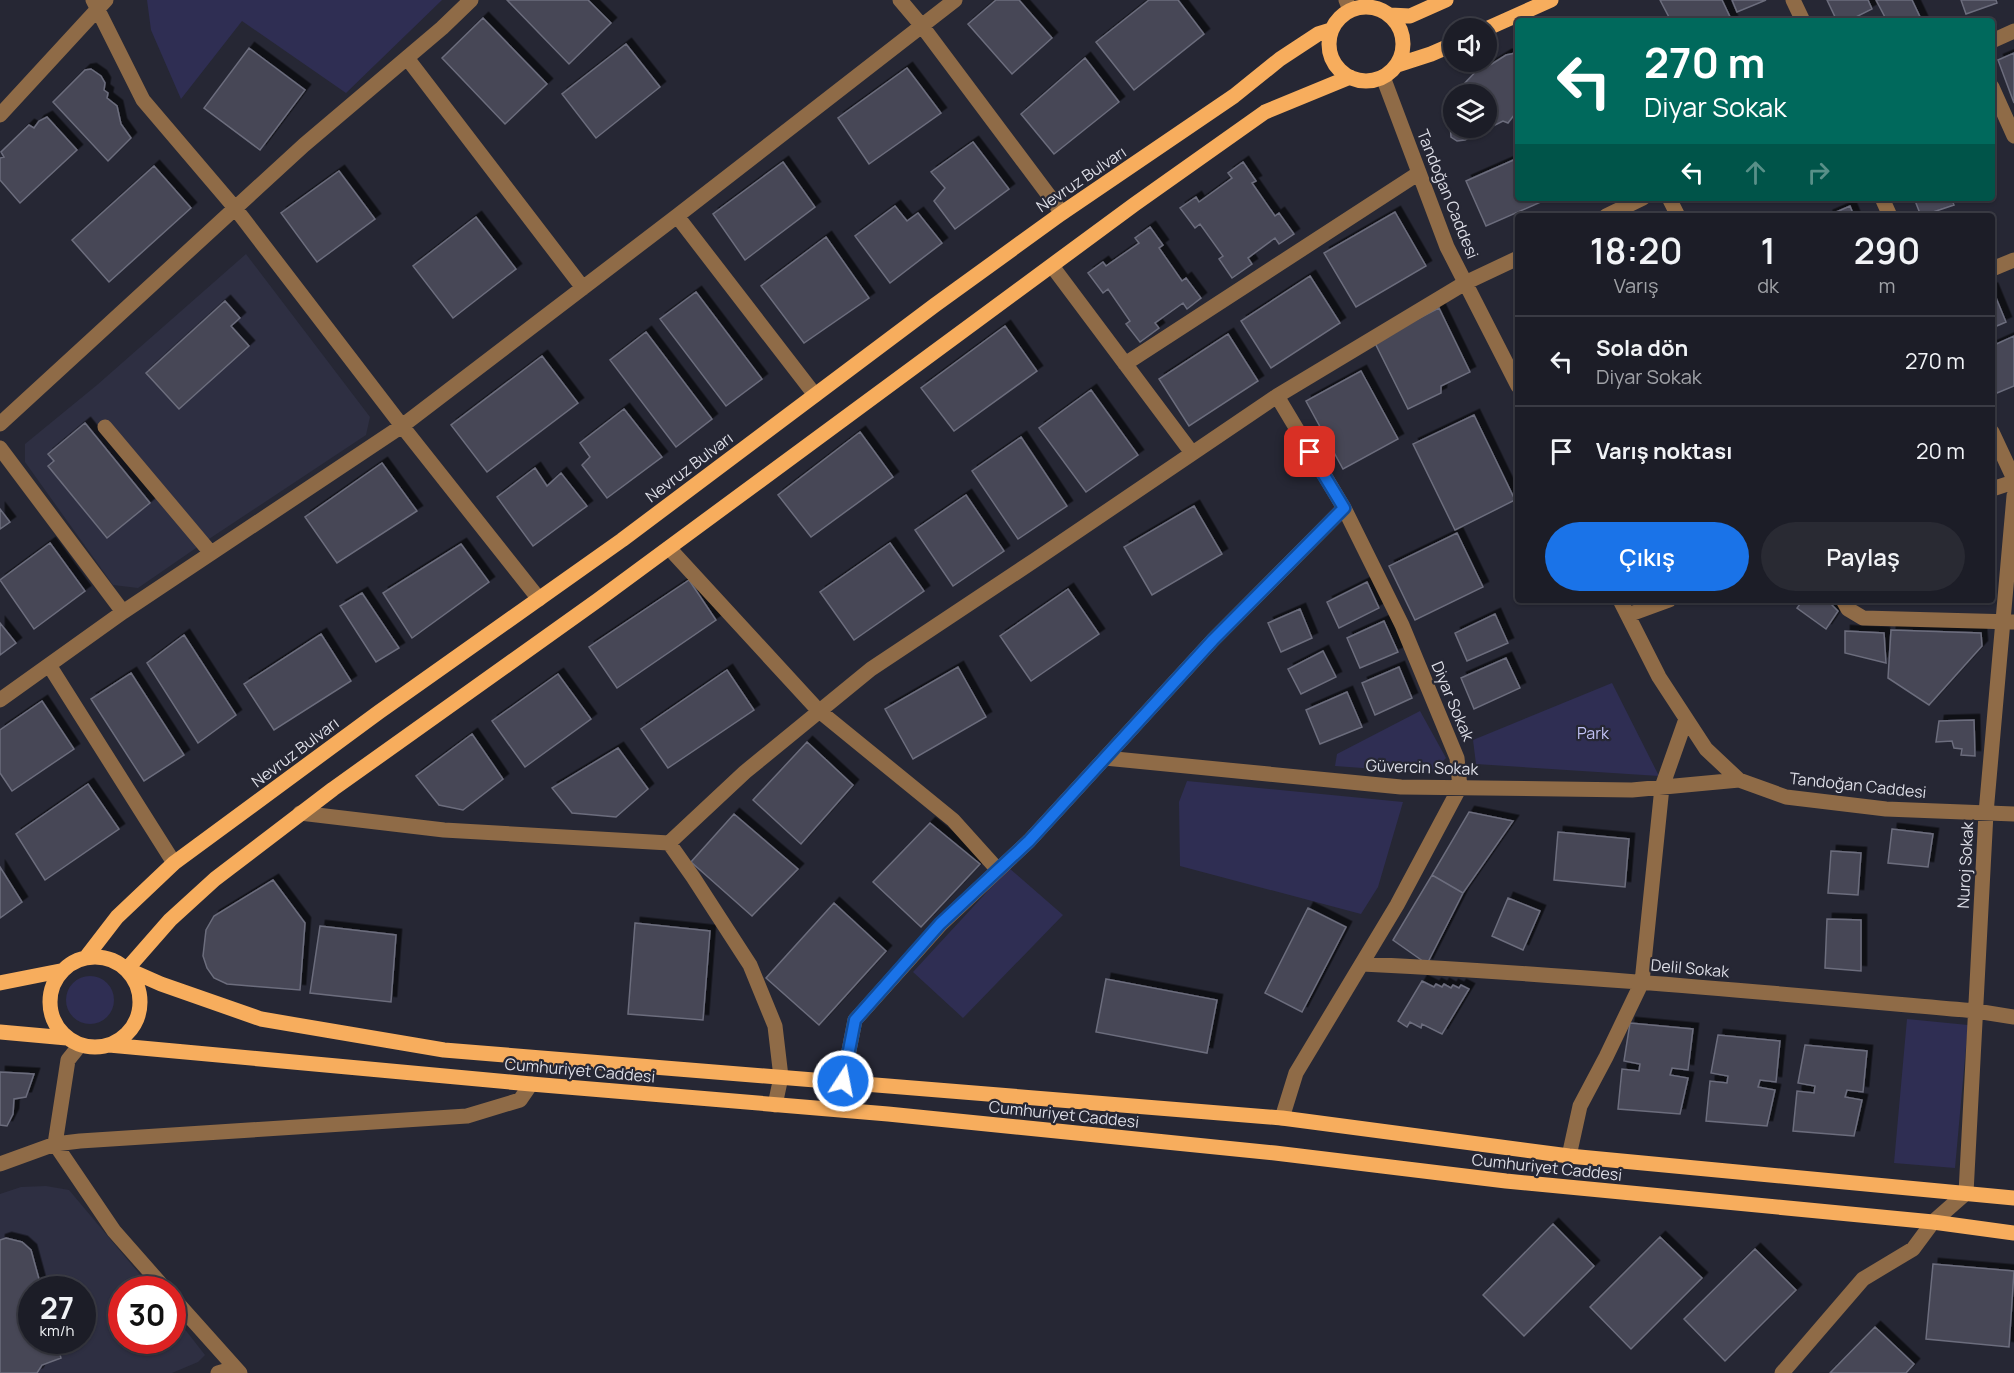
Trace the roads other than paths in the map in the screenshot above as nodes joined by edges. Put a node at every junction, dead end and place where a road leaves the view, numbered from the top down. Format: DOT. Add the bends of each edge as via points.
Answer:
graph roads {
  1 [pos="471,0"];
  2 [pos="900,0"];
  3 [pos="955,0"];
  4 [pos="1446,0"];
  5 [pos="1551,0"];
  6 [pos="1793,0"];
  7 [pos="99,3"];
  8 [pos="1348,5"];
  9 [pos="1389,15"];
  10 [pos="1802,18"];
  11 [pos="1497,24"];
  12 [pos="922,26"];
  13 [pos="1331,30"];
  14 [pos="2014,31"];
  15 [pos="1995,40"];
  16 [pos="1443,48"];
  17 [pos="407,58"];
  18 [pos="1397,65"];
  19 [pos="1383,76"];
  20 [pos="1350,77"];
  21 [pos="1995,94"];
  22 [pos="0,115"];
  23 [pos="2014,136"];
  24 [pos="1419,173"];
  25 [pos="1637,201"];
  26 [pos="235,208"];
  27 [pos="1062,213"];
  28 [pos="1612,213"];
  29 [pos="677,216"];
  30 [pos="1515,259"];
  31 [pos="2014,260"];
  32 [pos="1052,266"];
  33 [pos="1995,268"];
  34 [pos="1465,283"];
  35 [pos="583,288"];
  36 [pos="1125,364"];
  37 [pos="1515,380"];
  38 [pos="815,394"];
  39 [pos="1277,396"];
  40 [pos="0,424"];
  41 [pos="402,426"];
  42 [pos="105,427"];
  43 [pos="1995,439"];
  44 [pos="0,448"];
  45 [pos="1192,453"];
  46 [pos="2014,480"];
  47 [pos="1995,488"];
  48 [pos="2014,496"];
  49 [pos="1344,508"];
  50 [pos="669,548"];
  51 [pos="211,553"];
  52 [pos="539,598"];
  53 [pos="1622,603"];
  54 [pos="1661,603"];
  55 [pos="1845,603"];
  56 [pos="123,612"];
  57 [pos="1628,615"];
  58 [pos="2009,622"];
  59 [pos="49,665"];
  60 [pos="0,700"];
  61 [pos="818,710"];
  62 [pos="1686,719"];
  63 [pos="1105,758"];
  64 [pos="1739,780"];
  65 [pos="1460,787"];
  66 [pos="1662,787"];
  67 [pos="300,813"];
  68 [pos="1986,813"];
  69 [pos="2014,814"];
  70 [pos="669,843"];
  71 [pos="174,863"];
  72 [pos="998,870"];
  73 [pos="87,956"];
  74 [pos="1362,964"];
  75 [pos="127,969"];
  76 [pos="60,971"];
  77 [pos="1642,982"];
  78 [pos="0,983"];
  79 [pos="1976,1011"];
  80 [pos="2014,1017"];
  81 [pos="0,1032"];
  82 [pos="73,1042"];
  83 [pos="109,1045"];
  84 [pos="781,1077"];
  85 [pos="843,1081"];
  86 [pos="531,1084"];
  87 [pos="775,1105"];
  88 [pos="1282,1118"];
  89 [pos="55,1144"];
  90 [pos="1569,1156"];
  91 [pos="0,1164"];
  92 [pos="1966,1193"];
  93 [pos="2014,1197"];
  94 [pos="1933,1222"];
  95 [pos="2014,1233"];
  96 [pos="154,1276"];
  97 [pos="186,1312"];
  98 [pos="238,1370"];
  99 [pos="218,1373"];
  100 [pos="1782,1373"];
  1 -- 17 [label="street"];
  2 -- 12 [label="street"];
  3 -- 12 [label="street"];
  4 -- 9 [label="main road" via="1410,16"];
  5 -- 11 [label="main road"];
  6 -- 10 [label="street"];
  7 -- 22 [label="street"];
  7 -- 26 [label="street" via="143,100"];
  8 -- 9 [label="main road" via="1372,7"];
  8 -- 13 [label="main road"];
  9 -- 18 [label="main road" via="1401,29 1404,41"];
  12 -- 27 [label="street"];
  12 -- 29 [label="street"];
  13 -- 20 [label="main road" via="1330,54 1335,65"];
  13 -- 27 [label="main road, Nevruz Bulvarı" via="1280,59 1234,96"];
  14 -- 15 [label="street"];
  16 -- 18 [label="main road"];
  17 -- 26 [label="street"];
  17 -- 35 [label="street"];
  18 -- 19 [label="main road"];
  19 -- 20 [label="main road" via="1366,81"];
  19 -- 24 [label="street, Tandoğan Caddesi"];
  20 -- 32 [label="main road" via="1265,112"];
  21 -- 23 [label="street"];
  24 -- 34 [label="street, Tandoğan Caddesi" via="1446,247"];
  24 -- 36 [label="street"];
  25 -- 28 [label="street"];
  26 -- 40 [label="street"];
  26 -- 41 [label="street"];
  27 -- 38 [label="main road, Nevruz Bulvarı"];
  29 -- 35 [label="street"];
  29 -- 38 [label="street"];
  30 -- 34 [label="street"];
  31 -- 33 [label="street"];
  32 -- 36 [label="street"];
  32 -- 50 [label="main road"];
  34 -- 37 [label="street, Tandoğan Caddesi"];
  34 -- 39 [label="street"];
  35 -- 41 [label="street"];
  36 -- 45 [label="street"];
  38 -- 52 [label="main road, Nevruz Bulvarı"];
  39 -- 45 [label="street"];
  39 -- 49 [label="street, Diyar Sokak"];
  41 -- 51 [label="street"];
  41 -- 52 [label="street"];
  42 -- 51 [label="street"];
  43 -- 46 [label="street"];
  44 -- 56 [label="street"];
  45 -- 61 [label="street" via="871,669"];
  46 -- 47 [label="street"];
  48 -- 58 [label="street, Nuroj Sokak"];
  49 -- 63 [label="street" via="1213,640"];
  49 -- 65 [label="street, Diyar Sokak" via="1407,636 1457,758"];
  50 -- 61 [label="street"];
  50 -- 67 [label="main road"];
  51 -- 56 [label="street"];
  52 -- 71 [label="main road, Nevruz Bulvarı"];
  53 -- 57 [label="street, Tandoğan Caddesi"];
  54 -- 57 [label="street"];
  55 -- 58 [label="street" via="1863,618"];
  56 -- 59 [label="street"];
  57 -- 62 [label="street, Tandoğan Caddesi" via="1659,677"];
  58 -- 68 [label="street, Nuroj Sokak"];
  59 -- 60 [label="street"];
  59 -- 71 [label="street"];
  61 -- 70 [label="street"];
  61 -- 72 [label="street" via="953,820"];
  62 -- 64 [label="street, Tandoğan Caddesi" via="1706,749"];
  62 -- 66 [label="street"];
  63 -- 65 [label="street, Güvercin Sokak" via="1401,787"];
  63 -- 72 [label="street"];
  64 -- 66 [label="street, Güvercin Sokak"];
  64 -- 68 [label="street, Tandoğan Caddesi" via="1786,797 1886,809"];
  65 -- 66 [label="street, Güvercin Sokak"];
  65 -- 74 [label="street"];
  66 -- 77 [label="street"];
  67 -- 70 [label="street" via="444,830"];
  67 -- 75 [label="main road" via="207,886 170,920"];
  68 -- 69 [label="street, Tandoğan Caddesi"];
  68 -- 79 [label="street, Nuroj Sokak"];
  70 -- 84 [label="street" via="750,965 775,1026"];
  71 -- 73 [label="main road, Nevruz Bulvarı" via="117,916"];
  72 -- 85 [label="street" via="940,924 855,1020"];
  73 -- 75 [label="main road" via="115,960"];
  73 -- 76 [label="main road"];
  74 -- 77 [label="street, Delil Sokak"];
  74 -- 88 [label="street" via="1296,1072"];
  75 -- 83 [label="main road" via="140,996 139,1012 123,1038"];
  75 -- 84 [label="main road" via="261,1019 444,1050"];
  76 -- 78 [label="main road"];
  76 -- 82 [label="main road" via="52,984 51,1014 57,1027"];
  77 -- 79 [label="street, Delil Sokak"];
  77 -- 90 [label="street" via="1580,1106"];
  79 -- 80 [label="street, Delil Sokak"];
  79 -- 92 [label="street, Nuroj Sokak"];
  81 -- 82 [label="main road"];
  82 -- 83 [label="main road" via="95,1048"];
  82 -- 89 [label="street"];
  83 -- 86 [label="main road, Cumhuriyet Caddesi"];
  84 -- 85 [label="main road"];
  84 -- 87 [label="street"];
  85 -- 88 [label="main road"];
  86 -- 87 [label="main road, Cumhuriyet Caddesi"];
  86 -- 89 [label="street" via="520,1100 467,1116"];
  87 -- 94 [label="main road, Cumhuriyet Caddesi"];
  88 -- 90 [label="main road"];
  89 -- 91 [label="street"];
  89 -- 96 [label="street" via="114,1231"];
  90 -- 92 [label="main road"];
  92 -- 93 [label="main road"];
  92 -- 94 [label="street"];
  94 -- 95 [label="main road, Cumhuriyet Caddesi"];
  94 -- 100 [label="street" via="1913,1249 1863,1279"];
  97 -- 98 [label="street"];
  98 -- 99 [label="street"];
}
